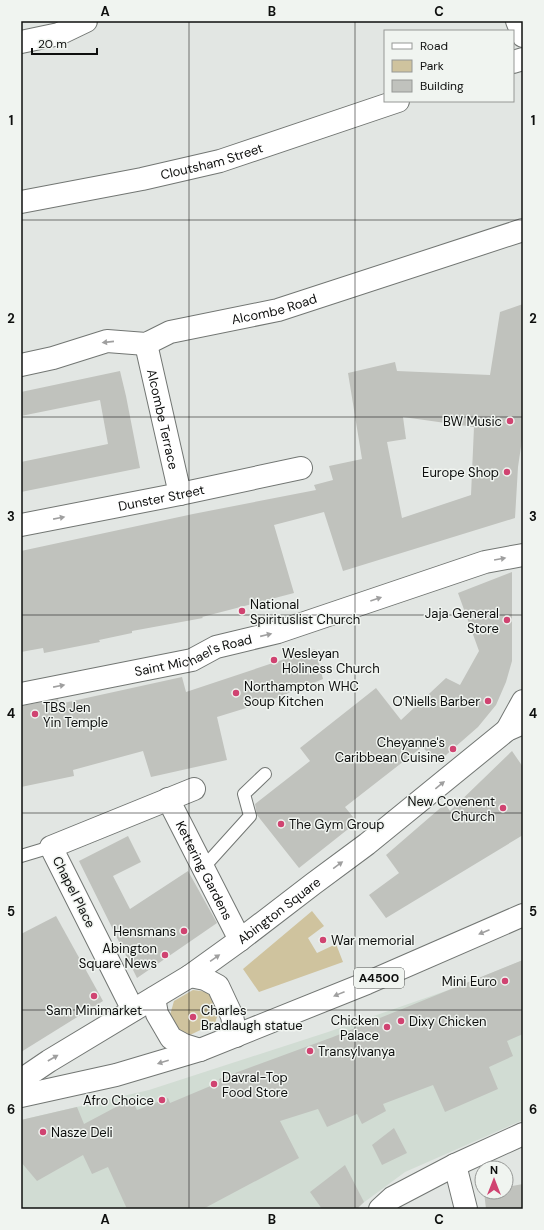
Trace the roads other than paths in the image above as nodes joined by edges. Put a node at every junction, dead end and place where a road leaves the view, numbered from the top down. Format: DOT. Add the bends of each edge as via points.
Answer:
graph roads {
  1 [pos="86,21"];
  2 [pos="517,21"];
  3 [pos="523,36"];
  4 [pos="21,42"];
  5 [pos="395,102"];
  6 [pos="21,202"];
  7 [pos="523,230"];
  8 [pos="146,344"];
  9 [pos="21,365"];
  10 [pos="301,468"];
  11 [pos="180,494"];
  12 [pos="21,525"];
  13 [pos="523,555"];
  14 [pos="21,694"];
  15 [pos="523,701"];
  16 [pos="515,726"];
  17 [pos="265,774"];
  18 [pos="194,789"];
  19 [pos="168,799"];
  20 [pos="52,847"];
  21 [pos="21,856"];
  22 [pos="203,868"];
  23 [pos="522,916"];
  24 [pos="240,940"];
  25 [pos="190,976"];
  26 [pos="154,998"];
  27 [pos="133,1010"];
  28 [pos="236,1036"];
  29 [pos="200,1050"];
  30 [pos="21,1080"];
  31 [pos="21,1096"];
  32 [pos="523,1134"];
  33 [pos="455,1165"];
  34 [pos="380,1209"];
  35 [pos="466,1209"];
  1 -- 4 [label="street" via="59,34"];
  2 -- 3 [label="street"];
  5 -- 6 [label="street, Cloutsham Street" via="220,160 142,179"];
  7 -- 8 [label="street, Alcombe Road" via="278,310 170,332"];
  8 -- 9 [label="street, one-way" via="107,341"];
  8 -- 11 [label="street, Alcombe Terrace"];
  10 -- 11 [label="street, Dunster Street"];
  12 -- 11 [label="street, Dunster Street, one-way"];
  14 -- 13 [label="street, Saint Michael's Road, one-way" via="192,660 216,647 278,632 485,562"];
  15 -- 16 [label="street"];
  24 -- 16 [label="street, Abington Square, one-way" via="367,844"];
  17 -- 22 [label="lane" via="244,794 250,816"];
  18 -- 19 [label="street, Chapel Place"];
  19 -- 20 [label="street, Chapel Place"];
  19 -- 22 [label="street, Kettering Gardens"];
  20 -- 21 [label="lane"];
  20 -- 27 [label="street, Chapel Place"];
  22 -- 24 [label="street, Kettering Gardens"];
  23 -- 28 [label="street, A4500, one-way"];
  25 -- 24 [label="street, Abington Square, one-way"];
  25 -- 26 [label="street, Abington Square"];
  25 -- 28 [label="street" via="205,979 218,986 232,1016"];
  26 -- 27 [label="street, Abington Square"];
  26 -- 29 [label="street" via="157,1014 171,1038"];
  30 -- 27 [label="street, Abington Square, one-way"];
  28 -- 29 [label="street, A4500"];
  29 -- 31 [label="street, A4500, one-way" via="116,1075"];
  32 -- 33 [label="street"];
  33 -- 34 [label="street" via="392,1198"];
  33 -- 35 [label="street"];
}
